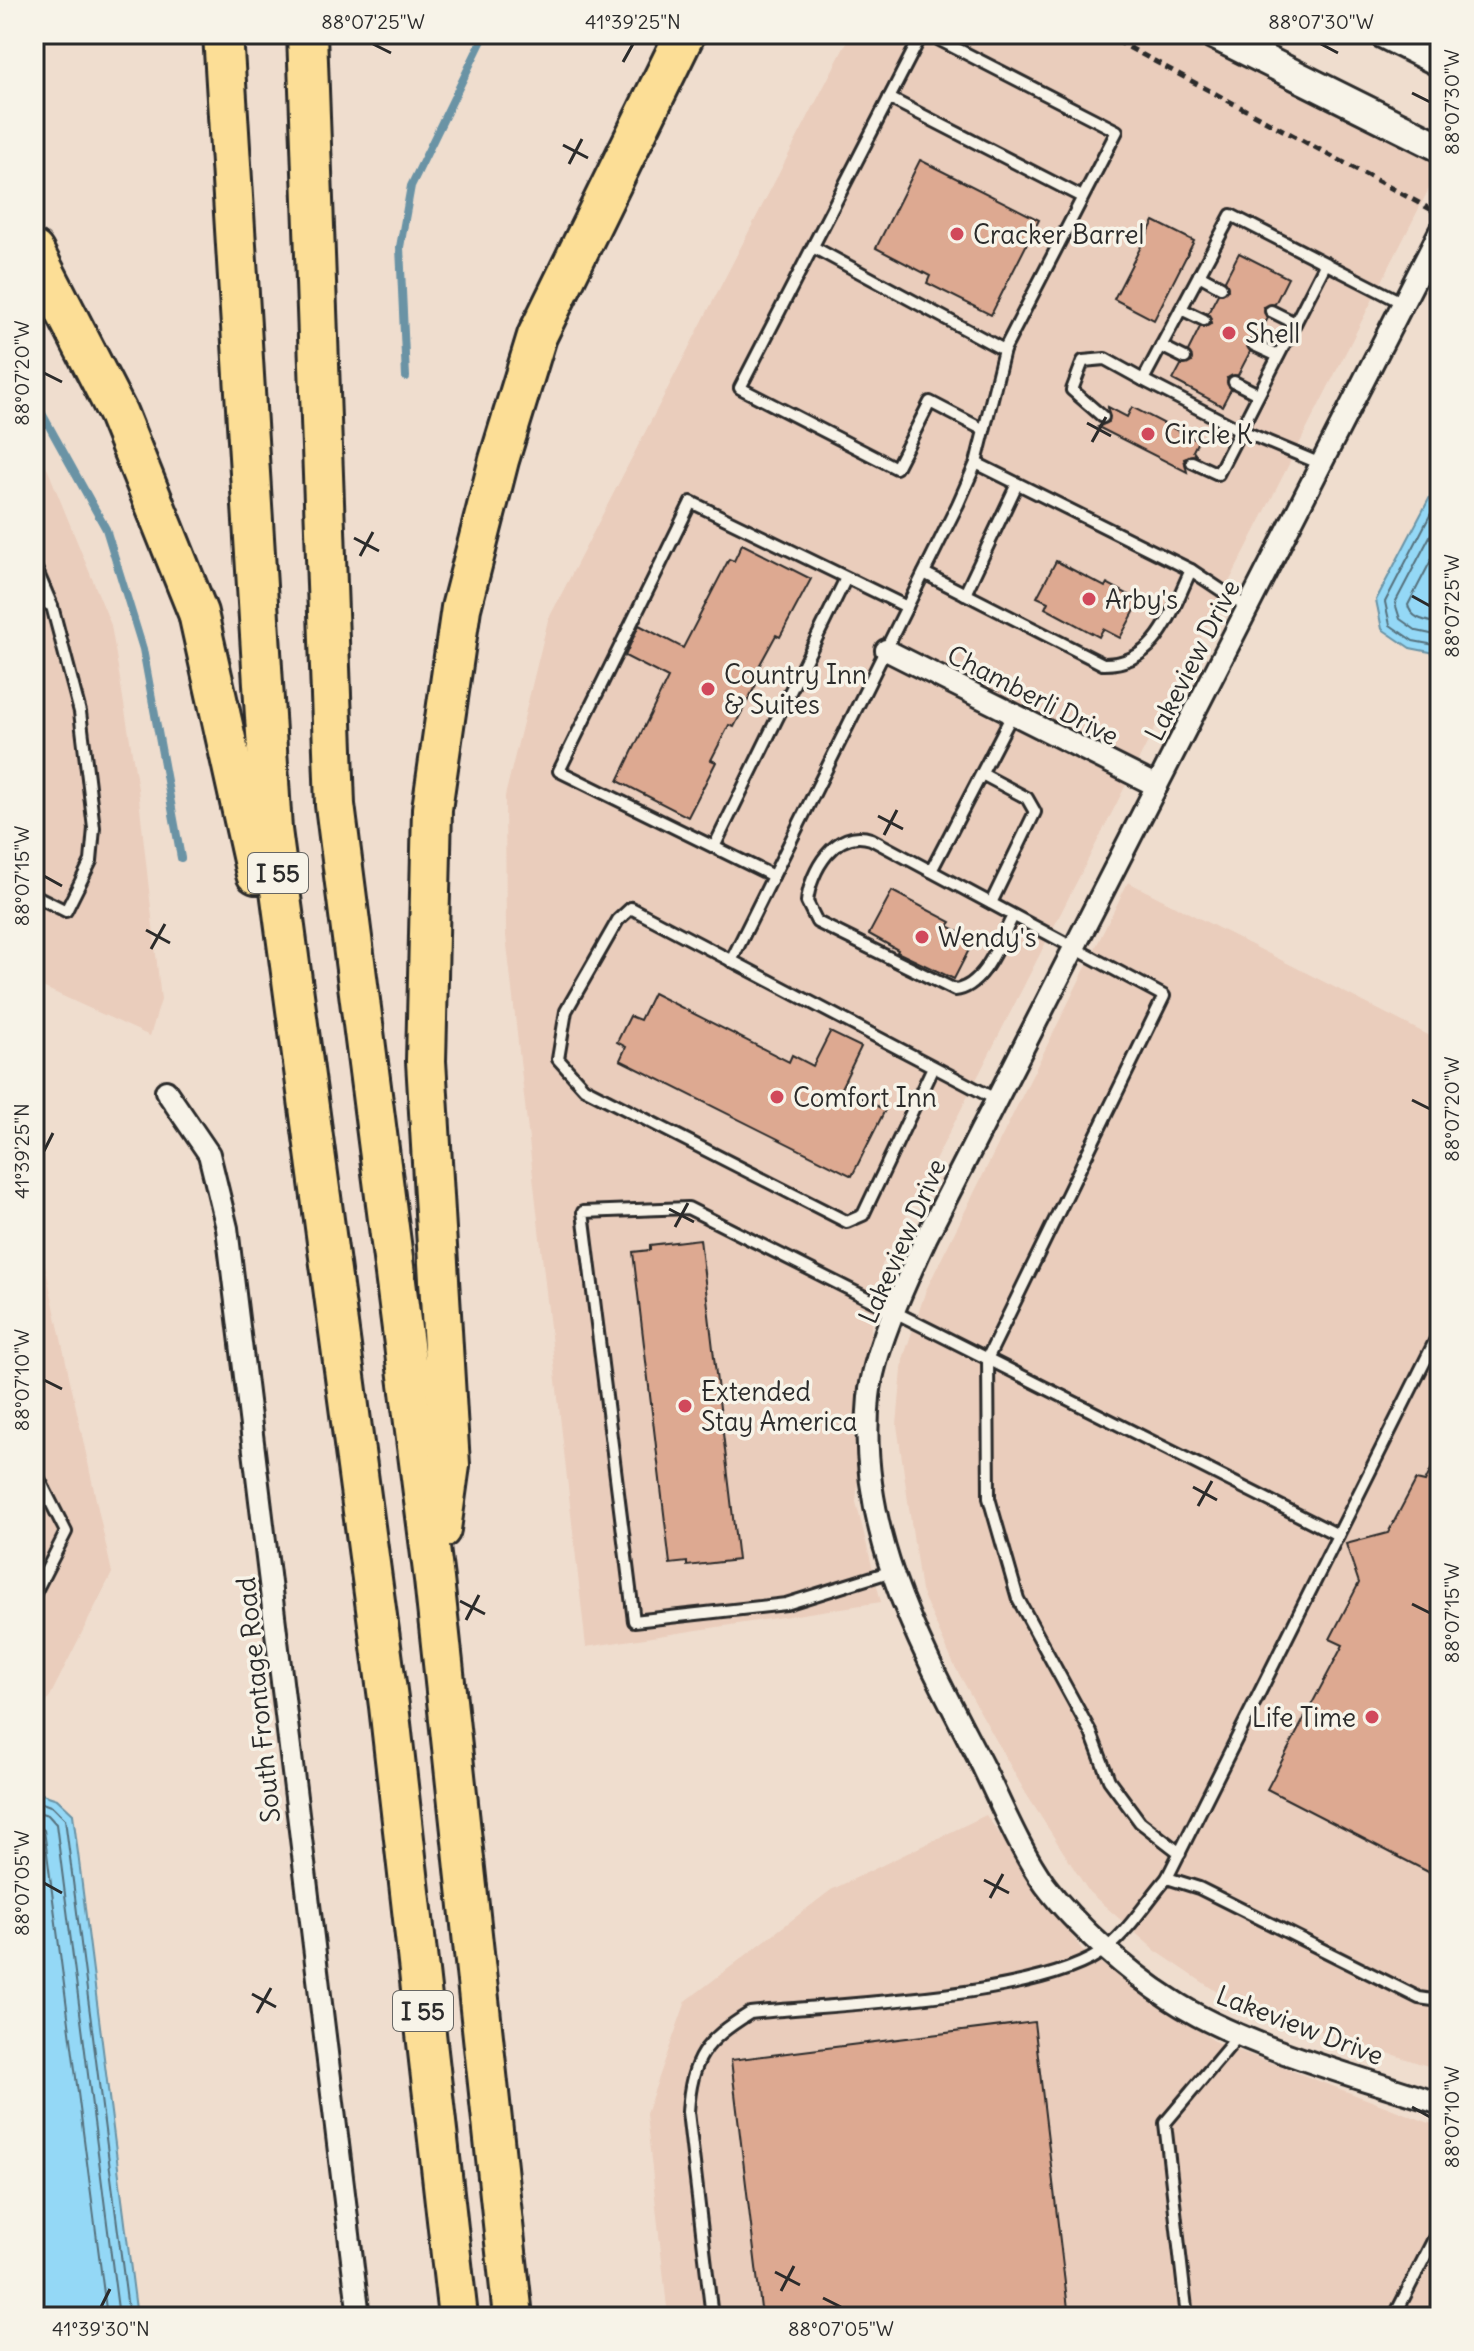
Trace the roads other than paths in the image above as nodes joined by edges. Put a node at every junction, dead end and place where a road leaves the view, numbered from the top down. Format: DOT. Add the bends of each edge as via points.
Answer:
graph roads {
  1 [pos="223,34"];
  2 [pos="307,34"];
  3 [pos="685,34"];
  4 [pos="922,34"];
  5 [pos="928,34"];
  6 [pos="1213,34"];
  7 [pos="1384,34"];
  8 [pos="1440,62"];
  9 [pos="889,98"];
  10 [pos="1440,147"];
  11 [pos="1082,197"];
  12 [pos="1440,231"];
  13 [pos="813,247"];
  14 [pos="34,251"];
  15 [pos="1326,263"];
  16 [pos="1199,275"];
  17 [pos="1221,287"];
  18 [pos="1403,303"];
  19 [pos="1181,309"];
  20 [pos="1271,311"];
  21 [pos="1204,320"];
  22 [pos="1295,323"];
  23 [pos="1254,345"];
  24 [pos="1161,346"];
  25 [pos="1004,350"];
  26 [pos="1278,356"];
  27 [pos="1185,358"];
  28 [pos="1143,380"];
  29 [pos="1234,382"];
  30 [pos="1258,394"];
  31 [pos="1103,417"];
  32 [pos="984,430"];
  33 [pos="1240,430"];
  34 [pos="1192,462"];
  35 [pos="976,463"];
  36 [pos="1321,464"];
  37 [pos="1017,484"];
  38 [pos="34,564"];
  39 [pos="1191,570"];
  40 [pos="924,573"];
  41 [pos="846,578"];
  42 [pos="965,594"];
  43 [pos="34,597"];
  44 [pos="52,606"];
  45 [pos="907,607"];
  46 [pos="1248,608"];
  47 [pos="886,650"];
  48 [pos="1013,713"];
  49 [pos="982,774"];
  50 [pos="1157,786"];
  51 [pos="714,847"];
  52 [pos="931,871"];
  53 [pos="773,876"];
  54 [pos="34,895"];
  55 [pos="991,903"];
  56 [pos="1013,916"];
  57 [pos="1074,949"];
  58 [pos="731,961"];
  59 [pos="933,1067"];
  60 [pos="166,1091"];
  61 [pos="997,1100"];
  62 [pos="894,1311"];
  63 [pos="1440,1331"];
  64 [pos="988,1357"];
  65 [pos="34,1469"];
  66 [pos="1338,1535"];
  67 [pos="889,1572"];
  68 [pos="434,1579"];
  69 [pos="34,1595"];
  70 [pos="389,1706"];
  71 [pos="1180,1853"];
  72 [pos="1167,1878"];
  73 [pos="1107,1949"];
  74 [pos="1440,2001"];
  75 [pos="1239,2034"];
  76 [pos="1440,2104"];
  77 [pos="1440,2227"];
  78 [pos="359,2317"];
  79 [pos="458,2317"];
  80 [pos="513,2317"];
  81 [pos="712,2317"];
  82 [pos="1187,2317"];
  83 [pos="1394,2317"];
  1 -- 70 [label="highway, I 55" via="272,830"];
  2 -- 68 [label="highway, I 55" via="335,805"];
  3 -- 68 [label="highway" via="537,336 461,608 432,809 426,1061 450,1465"];
  4 -- 9 [label="lane"];
  5 -- 11 [label="lane" via="1117,131"];
  6 -- 10 [label="main road"];
  7 -- 8 [label="main road"];
  9 -- 11 [label="lane"];
  9 -- 13 [label="lane"];
  11 -- 25 [label="lane"];
  12 -- 18 [label="street, Lakeview Drive"];
  13 -- 25 [label="lane"];
  13 -- 32 [label="lane" via="740,388 896,468 930,402"];
  14 -- 70 [label="highway" via="118,414 198,613 275,959"];
  15 -- 16 [label="lane" via="1231,215"];
  15 -- 18 [label="lane"];
  15 -- 22 [label="lane"];
  16 -- 17 [label="lane"];
  16 -- 19 [label="lane"];
  18 -- 36 [label="street, Lakeview Drive"];
  19 -- 21 [label="lane"];
  19 -- 24 [label="lane"];
  20 -- 22 [label="lane"];
  22 -- 26 [label="lane"];
  23 -- 26 [label="lane"];
  24 -- 27 [label="lane"];
  24 -- 28 [label="lane"];
  25 -- 32 [label="lane"];
  26 -- 30 [label="lane"];
  28 -- 31 [label="lane" via="1105,359 1083,361 1072,390"];
  28 -- 33 [label="lane"];
  29 -- 30 [label="lane"];
  30 -- 33 [label="lane"];
  32 -- 35 [label="lane"];
  33 -- 34 [label="lane" via="1218,474"];
  33 -- 36 [label="lane"];
  35 -- 37 [label="lane"];
  35 -- 40 [label="lane"];
  36 -- 46 [label="street, Lakeview Drive"];
  37 -- 39 [label="lane"];
  37 -- 42 [label="lane"];
  38 -- 44 [label="lane"];
  39 -- 42 [label="lane" via="1156,641 1133,660 1118,664 1103,664"];
  39 -- 46 [label="lane"];
  40 -- 42 [label="lane"];
  40 -- 45 [label="lane"];
  41 -- 45 [label="lane"];
  41 -- 51 [label="lane"];
  41 -- 51 [label="lane" via="691,502 559,771"];
  43 -- 44 [label="lane"];
  44 -- 54 [label="lane" via="80,712 94,828 91,861 66,911"];
  45 -- 47 [label="lane"];
  46 -- 50 [label="street, Lakeview Drive"];
  47 -- 48 [label="street, Chamberli Drive"];
  47 -- 53 [label="lane"];
  48 -- 49 [label="lane"];
  48 -- 50 [label="street, Chamberli Drive"];
  49 -- 52 [label="lane"];
  49 -- 55 [label="lane" via="1027,798 1035,812"];
  50 -- 57 [label="street, Lakeview Drive"];
  51 -- 53 [label="lane"];
  52 -- 55 [label="lane"];
  52 -- 56 [label="lane" via="871,839 852,835 834,844 808,894 808,909 817,922 955,990 978,979"];
  53 -- 58 [label="lane"];
  55 -- 56 [label="lane"];
  56 -- 57 [label="lane"];
  57 -- 61 [label="street, Lakeview Drive"];
  57 -- 64 [label="lane" via="1164,996"];
  58 -- 59 [label="lane"];
  58 -- 59 [label="lane" via="631,908 566,1011 558,1059 584,1088 847,1222 863,1215"];
  59 -- 61 [label="lane"];
  60 -- 78 [label="street, South Frontage Road" via="209,1154 227,1228"];
  61 -- 62 [label="street, Lakeview Drive"];
  62 -- 64 [label="lane"];
  62 -- 67 [label="street, Lakeview Drive" via="869,1396 871,1473"];
  62 -- 67 [label="lane" via="688,1208 583,1212 634,1621 786,1604"];
  63 -- 66 [label="lane"];
  64 -- 66 [label="lane"];
  64 -- 71 [label="lane" via="989,1498 1018,1599 1091,1733 1109,1780 1140,1822"];
  65 -- 69 [label="lane" via="66,1532"];
  66 -- 71 [label="lane"];
  67 -- 73 [label="street, Lakeview Drive" via="909,1623 1045,1885"];
  68 -- 80 [label="highway, I 55"];
  70 -- 79 [label="highway, I 55"];
  71 -- 72 [label="lane"];
  72 -- 73 [label="lane"];
  72 -- 74 [label="lane" via="1199,1888 1419,1998"];
  73 -- 75 [label="street, Lakeview Drive" via="1170,2000"];
  73 -- 81 [label="lane" via="1062,1971 992,1989 750,2013 725,2028 690,2077 688,2112"];
  75 -- 76 [label="street, Lakeview Drive"];
  75 -- 82 [label="lane" via="1165,2123"];
  77 -- 83 [label="lane"];
}
